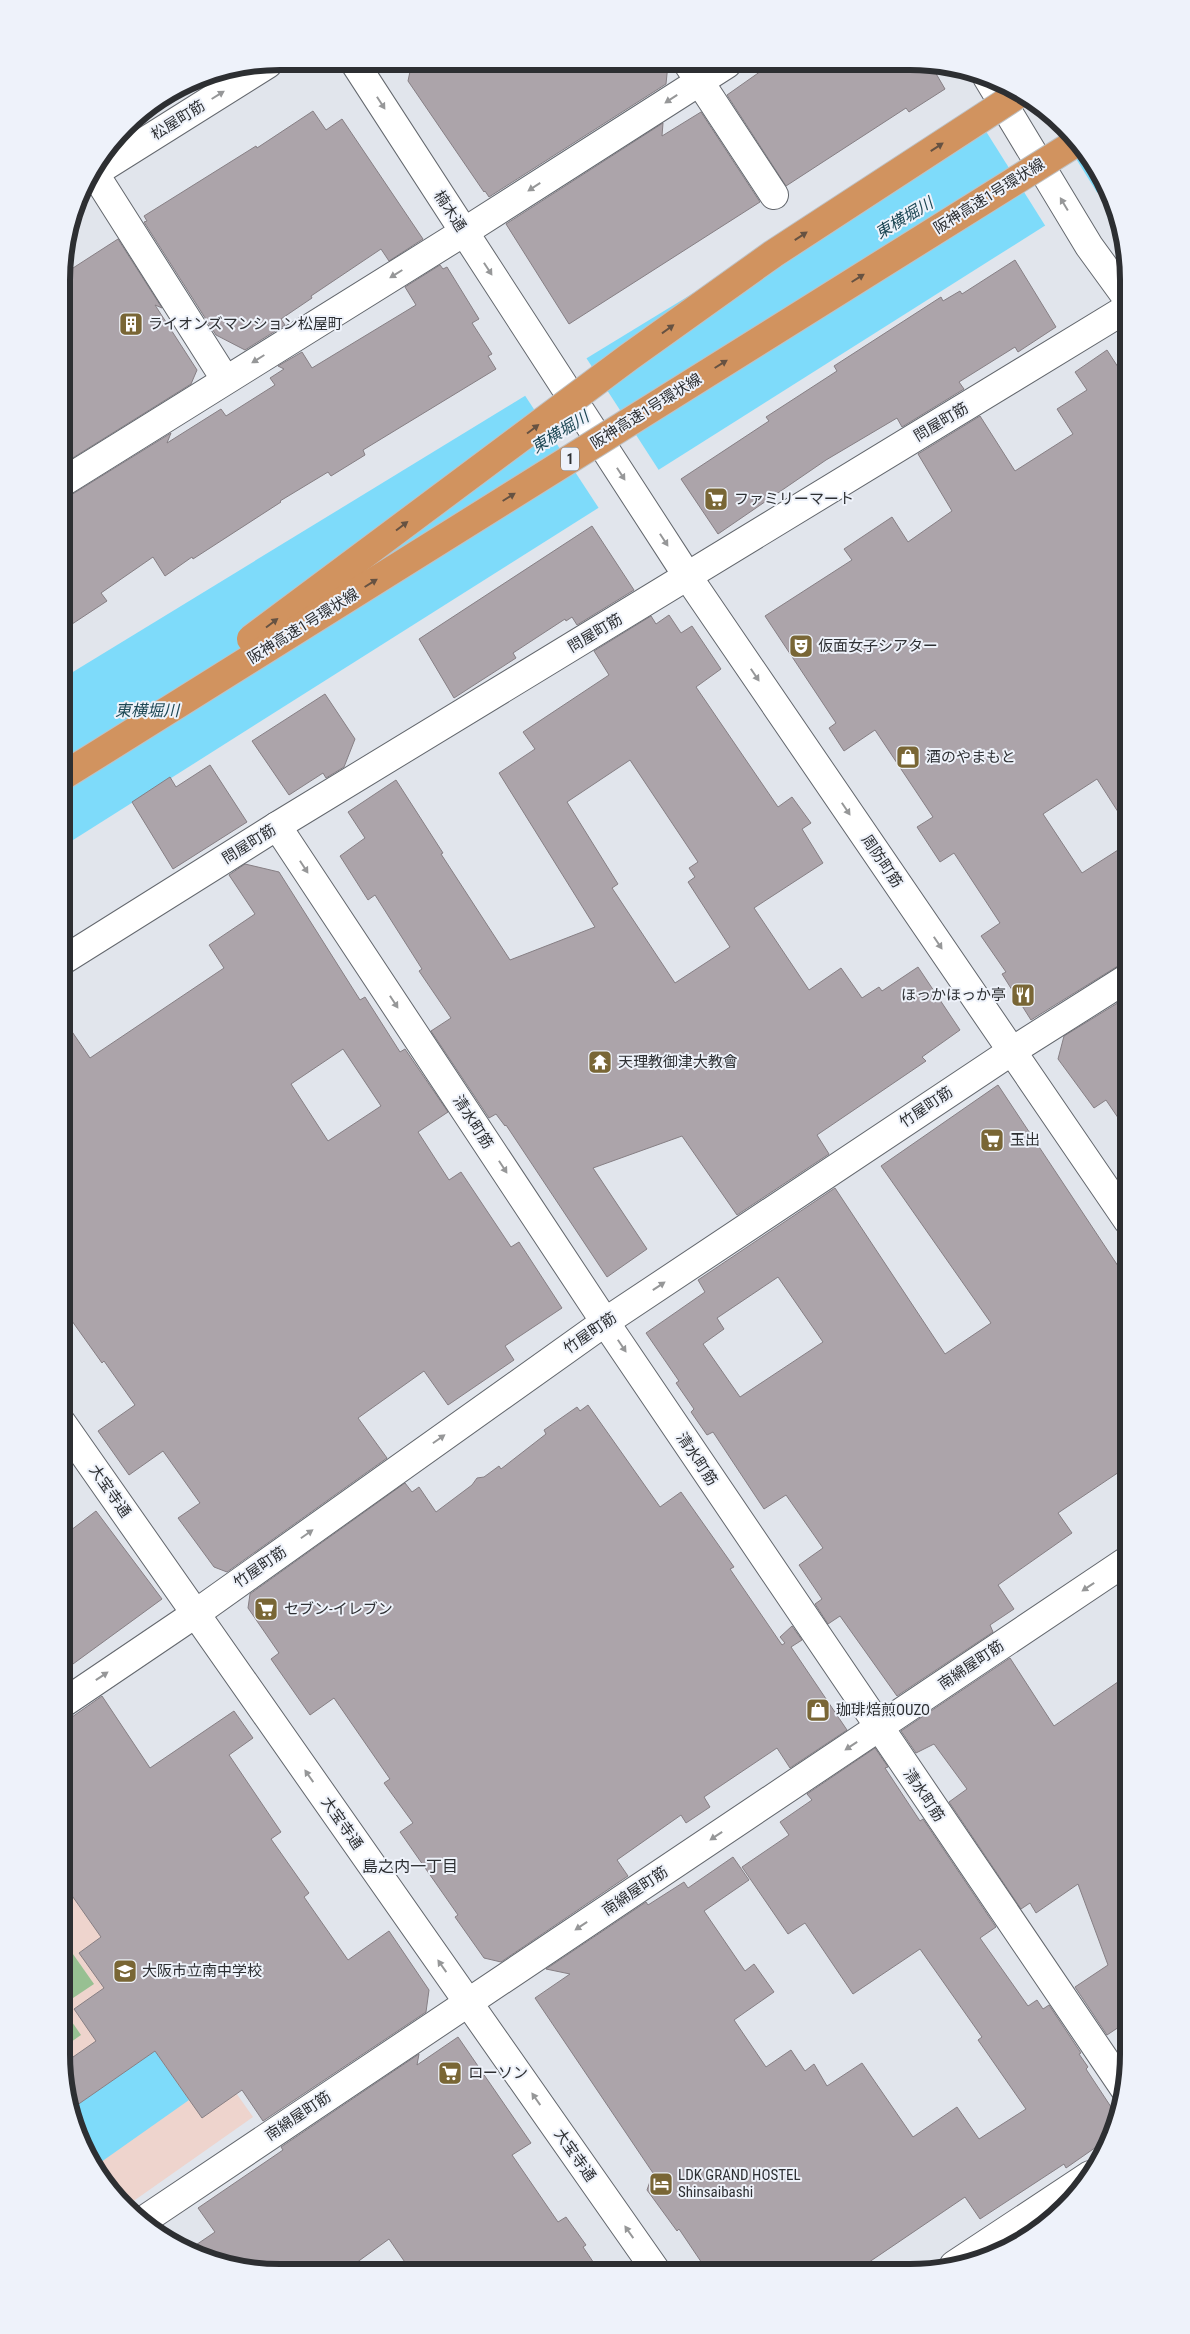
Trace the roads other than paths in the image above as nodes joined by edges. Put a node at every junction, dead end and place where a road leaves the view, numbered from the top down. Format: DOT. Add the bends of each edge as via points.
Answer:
graph roads {
  1 [pos="359,70"];
  2 [pos="256,72"];
  3 [pos="694,72"];
  4 [pos="993,88"];
  5 [pos="1014,97"];
  6 [pos="1071,146"];
  7 [pos="102,168"];
  8 [pos="96,180"];
  9 [pos="774,195"];
  10 [pos="464,232"];
  11 [pos="1120,289"];
  12 [pos="1120,313"];
  13 [pos="225,379"];
  14 [pos="70,478"];
  15 [pos="638,499"];
  16 [pos="688,577"];
  17 [pos="93,757"];
  18 [pos="70,771"];
  19 [pos="277,826"];
  20 [pos="70,957"];
  21 [pos="1120,982"];
  22 [pos="1012,1051"];
  23 [pos="1120,1209"];
  24 [pos="605,1322"];
  25 [pos="70,1434"];
  26 [pos="1120,1565"];
  27 [pos="195,1614"];
  28 [pos="70,1699"];
  29 [pos="878,1728"];
  30 [pos="468,2002"];
  31 [pos="1118,2080"];
  32 [pos="1073,2186"];
  33 [pos="148,2217"];
  34 [pos="970,2255"];
  35 [pos="651,2264"];
  1 -- 10 [label="street, 楠木通, one-way"];
  7 -- 2 [label="street, 松屋町筋, one-way"];
  3 -- 9 [label="street"];
  3 -- 10 [label="street, one-way"];
  11 -- 4 [label="street, one-way, bridge" via="1089,246"];
  17 -- 5 [label="highway, one-way, bridge" via="629,357 749,271"];
  17 -- 6 [label="highway, 阪神高速1号環状線 / 1, one-way, bridge"];
  8 -- 13 [label="street"];
  10 -- 13 [label="street, one-way"];
  10 -- 15 [label="street, 楠木通, one-way, bridge"];
  12 -- 16 [label="street, 問屋町筋"];
  13 -- 14 [label="street"];
  15 -- 16 [label="street, 周防町筋, one-way"];
  16 -- 19 [label="street, 問屋町筋"];
  16 -- 22 [label="street, 周防町筋, one-way"];
  17 -- 18 [label="highway, 阪神高速1号環状線 / 1, bridge"];
  19 -- 20 [label="street, 問屋町筋"];
  19 -- 24 [label="street, 清水町筋, one-way"];
  21 -- 22 [label="street, 竹屋町筋"];
  22 -- 23 [label="street, 周防町筋"];
  24 -- 22 [label="street, 竹屋町筋, one-way"];
  27 -- 24 [label="street, 竹屋町筋, one-way"];
  24 -- 29 [label="street, 清水町筋, one-way"];
  25 -- 27 [label="street, 大宝寺通"];
  26 -- 29 [label="street, 南綿屋町筋, one-way"];
  28 -- 27 [label="street, 竹屋町筋, one-way"];
  30 -- 27 [label="street, 大宝寺通, one-way"];
  29 -- 30 [label="street, 南綿屋町筋, one-way"];
  29 -- 31 [label="street, 清水町筋"];
  30 -- 33 [label="street, 南綿屋町筋"];
  35 -- 30 [label="street, 大宝寺通, one-way"];
  32 -- 34 [label="street"];
}
